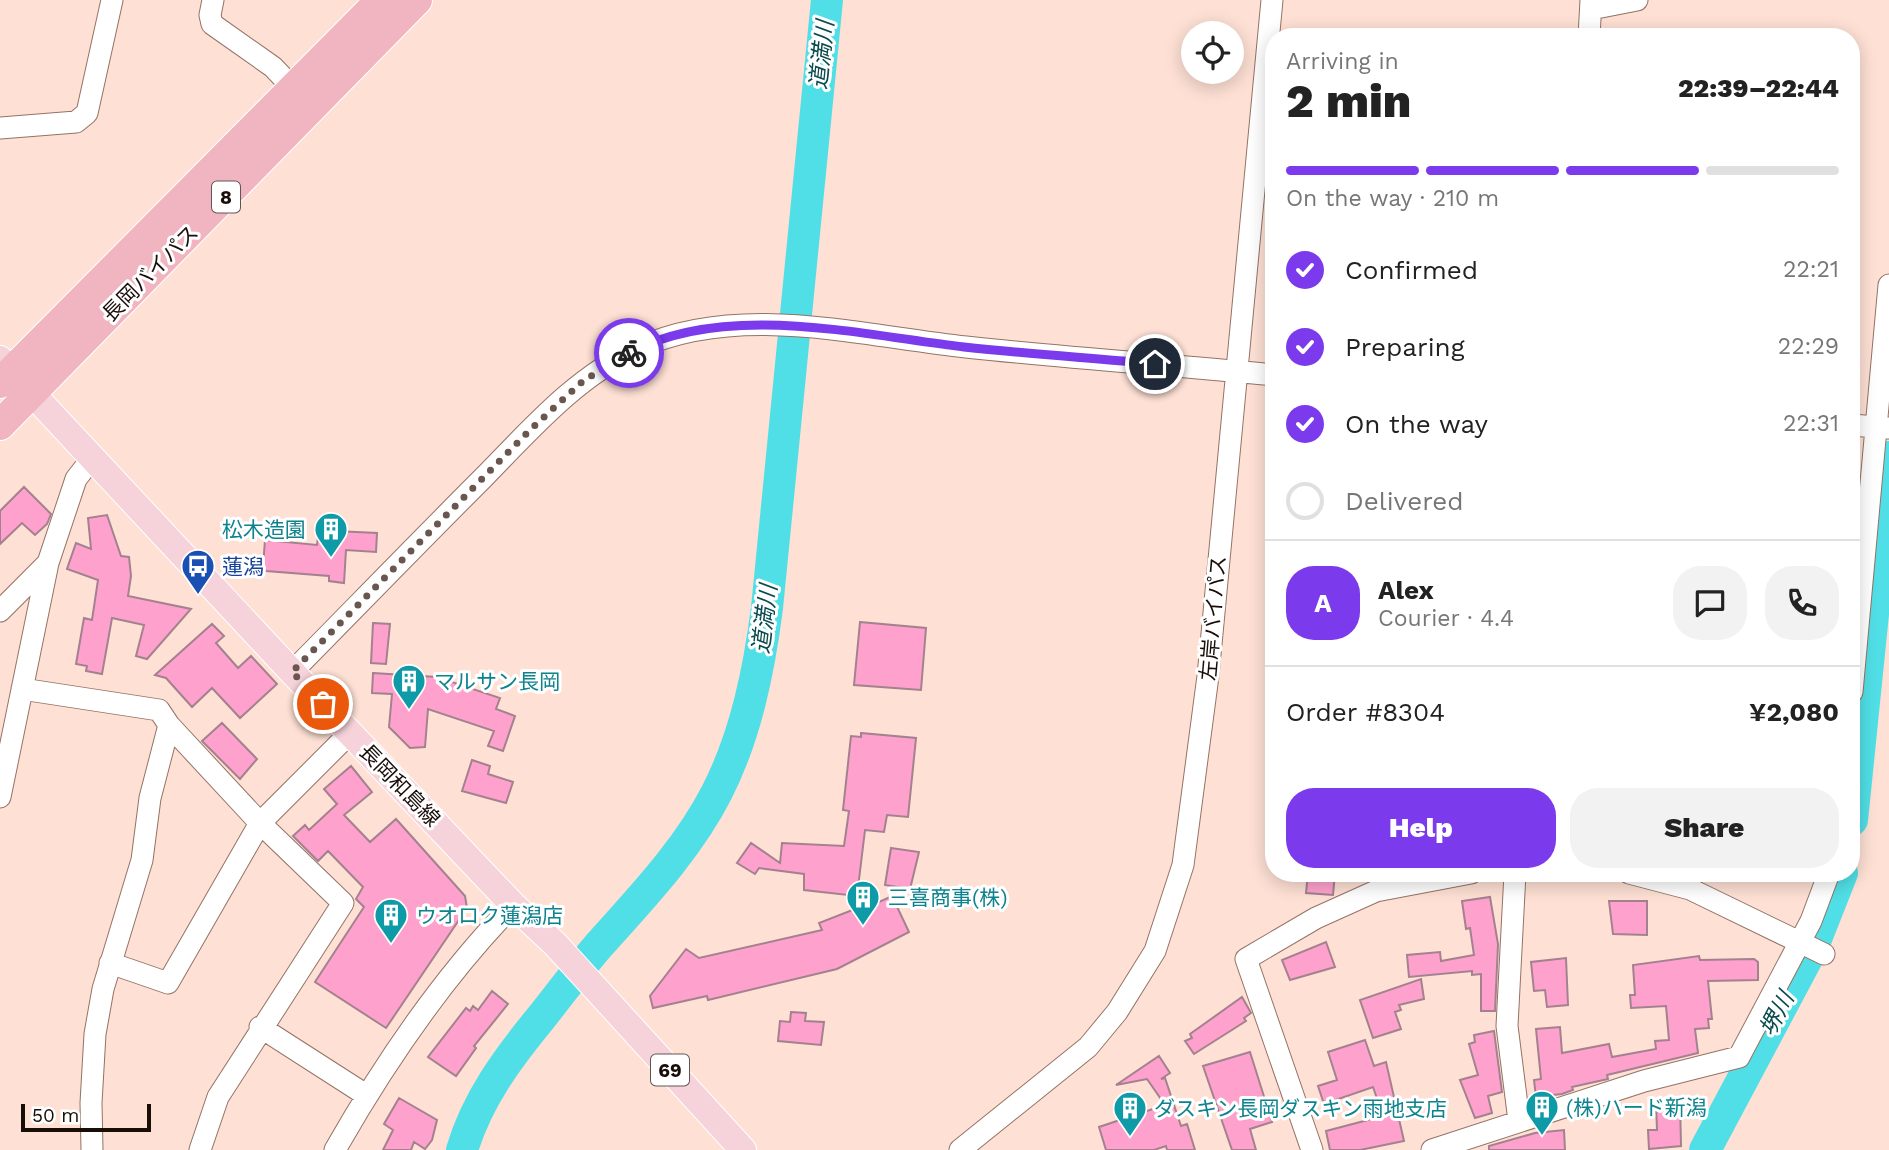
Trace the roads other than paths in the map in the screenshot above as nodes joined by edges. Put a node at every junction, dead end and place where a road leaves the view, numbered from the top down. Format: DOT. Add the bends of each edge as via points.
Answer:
graph roads {
  1 [pos="111,0"];
  2 [pos="213,0"];
  3 [pos="381,0"];
  4 [pos="417,0"];
  5 [pos="1272,0"];
  6 [pos="1637,0"];
  7 [pos="1591,4"];
  8 [pos="1269,28"];
  9 [pos="1590,28"];
  10 [pos="1265,72"];
  11 [pos="294,89"];
  12 [pos="0,128"];
  13 [pos="1889,285"];
  14 [pos="1236,371"];
  15 [pos="1265,374"];
  16 [pos="11,376"];
  17 [pos="0,425"];
  18 [pos="1860,426"];
  19 [pos="1882,427"];
  20 [pos="93,457"];
  21 [pos="48,563"];
  22 [pos="0,611"];
  23 [pos="1860,621"];
  24 [pos="292,672"];
  25 [pos="22,689"];
  26 [pos="170,726"];
  27 [pos="350,733"];
  28 [pos="0,797"];
  29 [pos="260,823"];
  30 [pos="1424,882"];
  31 [pos="1515,882"];
  32 [pos="1666,882"];
  33 [pos="1826,882"];
  34 [pos="513,905"];
  35 [pos="1798,940"];
  36 [pos="1824,954"];
  37 [pos="110,963"];
  38 [pos="260,1027"];
  39 [pos="366,1095"];
  40 [pos="1519,1121"];
  41 [pos="92,1150"];
  42 [pos="200,1150"];
  43 [pos="335,1150"];
  44 [pos="743,1150"];
  45 [pos="960,1150"];
  46 [pos="1312,1150"];
  47 [pos="1432,1150"];
  1 -- 12 [label="street" via="88,113 76,122"];
  2 -- 11 [label="street" via="212,24 273,67"];
  3 -- 11 [label="highway, 長岡バイパス / 8"];
  4 -- 16 [label="highway, 長岡バイパス / 8"];
  5 -- 8 [label="street, 左岸バイパス"];
  6 -- 7 [label="street"];
  7 -- 9 [label="street"];
  10 -- 14 [label="street, 左岸バイパス"];
  11 -- 16 [label="highway, 長岡バイパス / 8"];
  13 -- 19 [label="street"];
  14 -- 15 [label="street"];
  14 -- 24 [label="street" via="772,326 710,328 668,337 639,348 583,381"];
  14 -- 45 [label="street, 左岸バイパス" via="1191,823 1172,906 1143,975 1088,1047"];
  16 -- 17 [label="highway, 長岡バイパス / 8"];
  16 -- 20 [label="main road, 長岡和島線 / 69"];
  18 -- 19 [label="street"];
  19 -- 23 [label="street"];
  20 -- 21 [label="street" via="76,479"];
  20 -- 24 [label="main road, 長岡和島線 / 69"];
  21 -- 22 [label="street"];
  21 -- 25 [label="street"];
  24 -- 27 [label="main road, 長岡和島線 / 69"];
  25 -- 26 [label="street" via="159,710"];
  25 -- 28 [label="street"];
  26 -- 29 [label="street"];
  26 -- 37 [label="street" via="150,798 142,860"];
  27 -- 29 [label="street"];
  27 -- 34 [label="main road, 長岡和島線 / 69"];
  29 -- 37 [label="street" via="168,982"];
  29 -- 38 [label="street" via="342,903"];
  30 -- 46 [label="street" via="1376,891 1246,959"];
  31 -- 40 [label="street" via="1507,1026"];
  32 -- 35 [label="street" via="1690,888"];
  33 -- 35 [label="street"];
  34 -- 39 [label="street" via="467,952"];
  34 -- 44 [label="main road, 長岡和島線 / 69" via="555,944"];
  35 -- 36 [label="street"];
  35 -- 40 [label="street" via="1739,1057"];
  37 -- 41 [label="street" via="95,1034"];
  38 -- 39 [label="street"];
  38 -- 42 [label="street" via="218,1097"];
  39 -- 43 [label="street"];
  40 -- 47 [label="street"];
}
